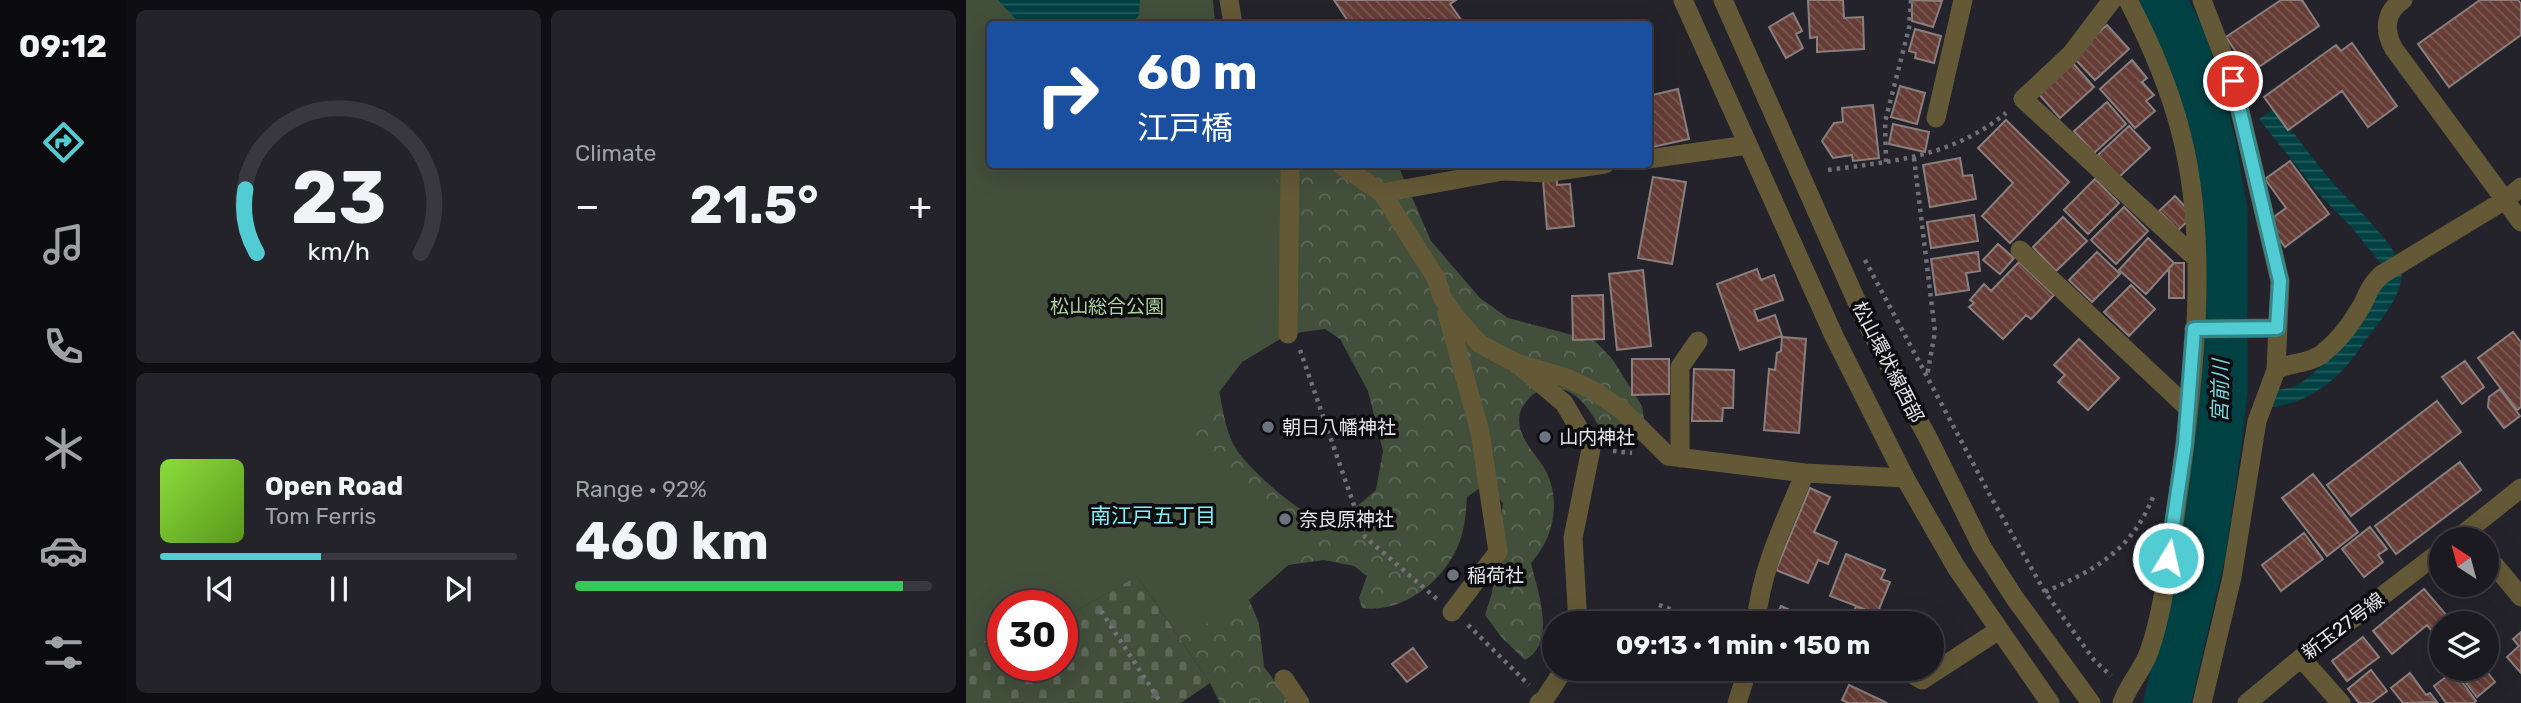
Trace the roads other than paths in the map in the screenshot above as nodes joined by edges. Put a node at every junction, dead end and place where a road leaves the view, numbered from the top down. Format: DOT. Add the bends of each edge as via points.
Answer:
graph roads {
  1 [pos="1229,0"];
  2 [pos="1683,0"];
  3 [pos="1723,0"];
  4 [pos="1963,0"];
  5 [pos="2112,0"];
  6 [pos="2128,0"];
  7 [pos="2202,0"];
  8 [pos="2403,0"];
  9 [pos="1232,21"];
  10 [pos="1936,118"];
  11 [pos="1748,145"];
  12 [pos="1652,158"];
  13 [pos="1290,168"];
  14 [pos="1346,168"];
  15 [pos="1578,168"];
  16 [pos="2521,187"];
  17 [pos="1382,193"];
  18 [pos="2505,200"];
  19 [pos="2521,222"];
  20 [pos="2020,250"];
  21 [pos="2197,259"];
  22 [pos="1443,296"];
  23 [pos="2277,328"];
  24 [pos="2198,329"];
  25 [pos="1293,340"];
  26 [pos="1698,341"];
  27 [pos="1516,363"];
  28 [pos="2276,370"];
  29 [pos="2188,408"];
  30 [pos="1680,458"];
  31 [pos="1805,473"];
  32 [pos="1905,478"];
  33 [pos="2521,488"];
  34 [pos="2476,527"];
  35 [pos="2429,560"];
  36 [pos="2499,570"];
  37 [pos="2521,597"];
  38 [pos="1577,611"];
  39 [pos="1757,611"];
  40 [pos="1452,612"];
  41 [pos="1999,630"];
  42 [pos="2301,657"];
  43 [pos="1944,666"];
  44 [pos="1284,679"];
  45 [pos="1556,681"];
  46 [pos="1744,681"];
  47 [pos="1300,703"];
  48 [pos="1539,703"];
  49 [pos="1737,703"];
  50 [pos="2050,703"];
  51 [pos="2091,703"];
  52 [pos="2122,703"];
  53 [pos="2203,703"];
  54 [pos="2247,703"];
  55 [pos="2341,703"];
  1 -- 9 [label="street"];
  2 -- 11 [label="street, 松山環状線西部"];
  3 -- 51 [label="street, 松山環状線西部" via="1864,318 1982,547"];
  4 -- 10 [label="street"];
  5 -- 21 [label="street" via="2071,54 2023,99"];
  6 -- 21 [label="street" via="2164,78 2181,135"];
  7 -- 23 [label="street" via="2233,81 2280,281"];
  8 -- 18 [label="street" via="2388,18 2386,35"];
  11 -- 12 [label="street"];
  11 -- 32 [label="street, 松山環状線西部" via="1834,336"];
  13 -- 25 [label="street"];
  14 -- 17 [label="street"];
  15 -- 17 [label="street" via="1545,173 1503,171"];
  16 -- 18 [label="street"];
  17 -- 22 [label="street"];
  18 -- 19 [label="street"];
  18 -- 28 [label="street" via="2391,269 2368,288 2360,310 2334,344 2306,363 2289,363"];
  20 -- 29 [label="street"];
  21 -- 24 [label="street"];
  22 -- 27 [label="street" via="1480,344"];
  22 -- 40 [label="street" via="1480,432 1498,552"];
  23 -- 24 [label="street"];
  23 -- 28 [label="street"];
  24 -- 29 [label="street"];
  26 -- 30 [label="street" via="1680,368"];
  27 -- 30 [label="street" via="1596,392 1623,411 1668,456"];
  27 -- 38 [label="street" via="1564,403 1591,449 1573,538"];
  28 -- 53 [label="street" via="2257,421 2232,577"];
  29 -- 52 [label="street" via="2154,633"];
  30 -- 31 [label="street"];
  31 -- 32 [label="street"];
  31 -- 39 [label="street" via="1764,572"];
  32 -- 41 [label="street, 松山環状線西部"];
  33 -- 34 [label="street"];
  35 -- 42 [label="street, 新玉27号線"];
  36 -- 37 [label="street"];
  41 -- 43 [label="street"];
  41 -- 50 [label="street, 松山環状線西部"];
  42 -- 54 [label="street, 新玉27号線"];
  42 -- 55 [label="street"];
  44 -- 47 [label="street"];
  45 -- 48 [label="street"];
  46 -- 49 [label="street"];
}
